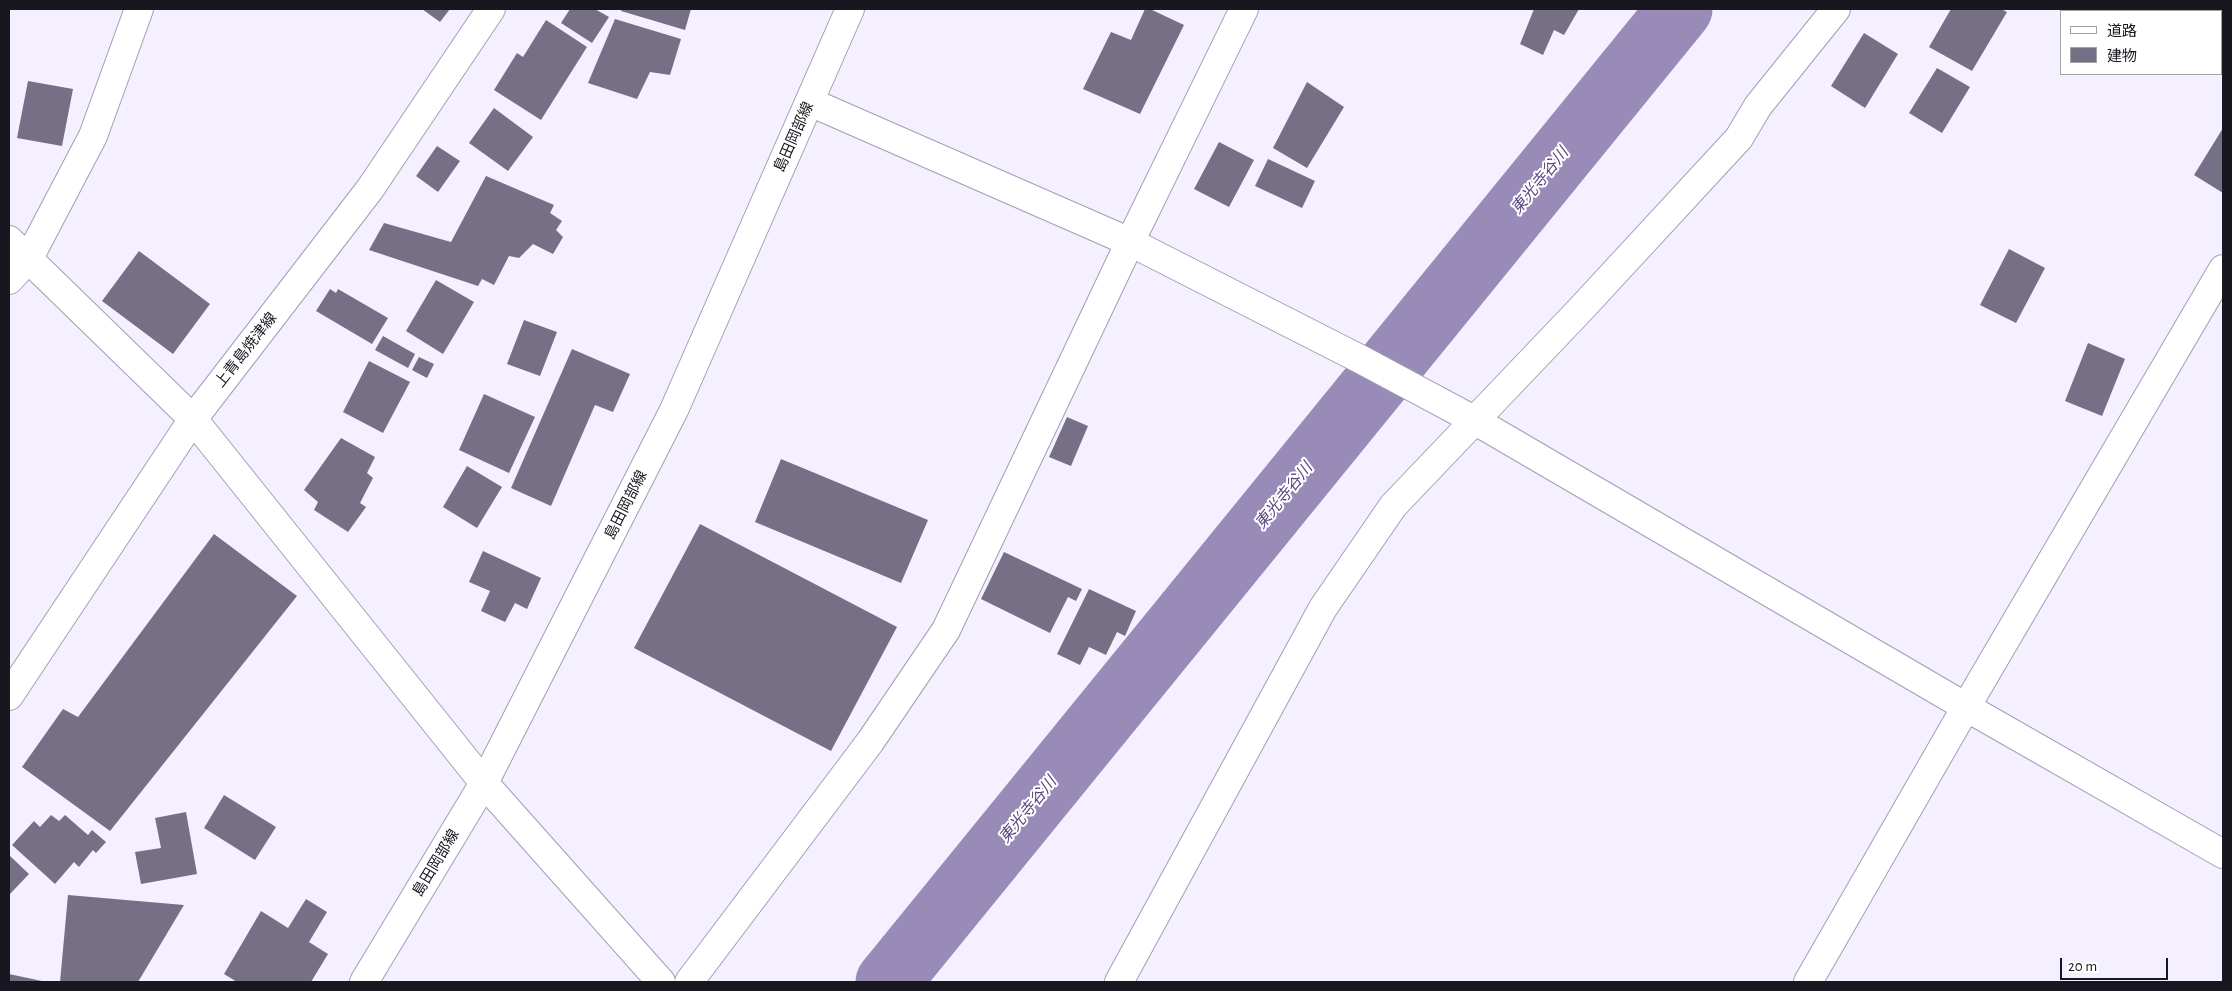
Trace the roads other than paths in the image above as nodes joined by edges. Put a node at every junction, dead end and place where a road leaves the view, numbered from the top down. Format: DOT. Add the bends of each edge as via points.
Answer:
graph roads {
  1 [pos="139,9"];
  2 [pos="491,9"];
  3 [pos="850,9"];
  4 [pos="1244,9"];
  5 [pos="1836,9"];
  6 [pos="810,102"];
  7 [pos="9,240"];
  8 [pos="1130,242"];
  9 [pos="29,258"];
  10 [pos="2223,269"];
  11 [pos="9,280"];
  12 [pos="193,419"];
  13 [pos="1474,420"];
  14 [pos="9,696"];
  15 [pos="1966,707"];
  16 [pos="484,783"];
  17 [pos="2223,854"];
  18 [pos="364,982"];
  19 [pos="661,982"];
  20 [pos="689,982"];
  21 [pos="1119,982"];
  22 [pos="1808,982"];
  1 -- 9 [label="street" via="93,136"];
  2 -- 12 [label="street, 上青島焼津線" via="370,189"];
  3 -- 6 [label="street, 島田岡部線"];
  4 -- 8 [label="street"];
  5 -- 13 [label="street" via="1758,106 1739,138"];
  6 -- 8 [label="street"];
  6 -- 16 [label="street, 島田岡部線" via="674,410"];
  7 -- 9 [label="street"];
  8 -- 13 [label="street"];
  8 -- 20 [label="street" via="946,630 870,742"];
  9 -- 11 [label="street"];
  9 -- 12 [label="street"];
  10 -- 15 [label="street"];
  12 -- 14 [label="street, 上青島焼津線"];
  12 -- 16 [label="street"];
  13 -- 15 [label="street"];
  13 -- 21 [label="street" via="1393,506 1323,608"];
  15 -- 17 [label="street"];
  15 -- 22 [label="street"];
  16 -- 18 [label="street, 島田岡部線"];
  16 -- 19 [label="street"];
}
